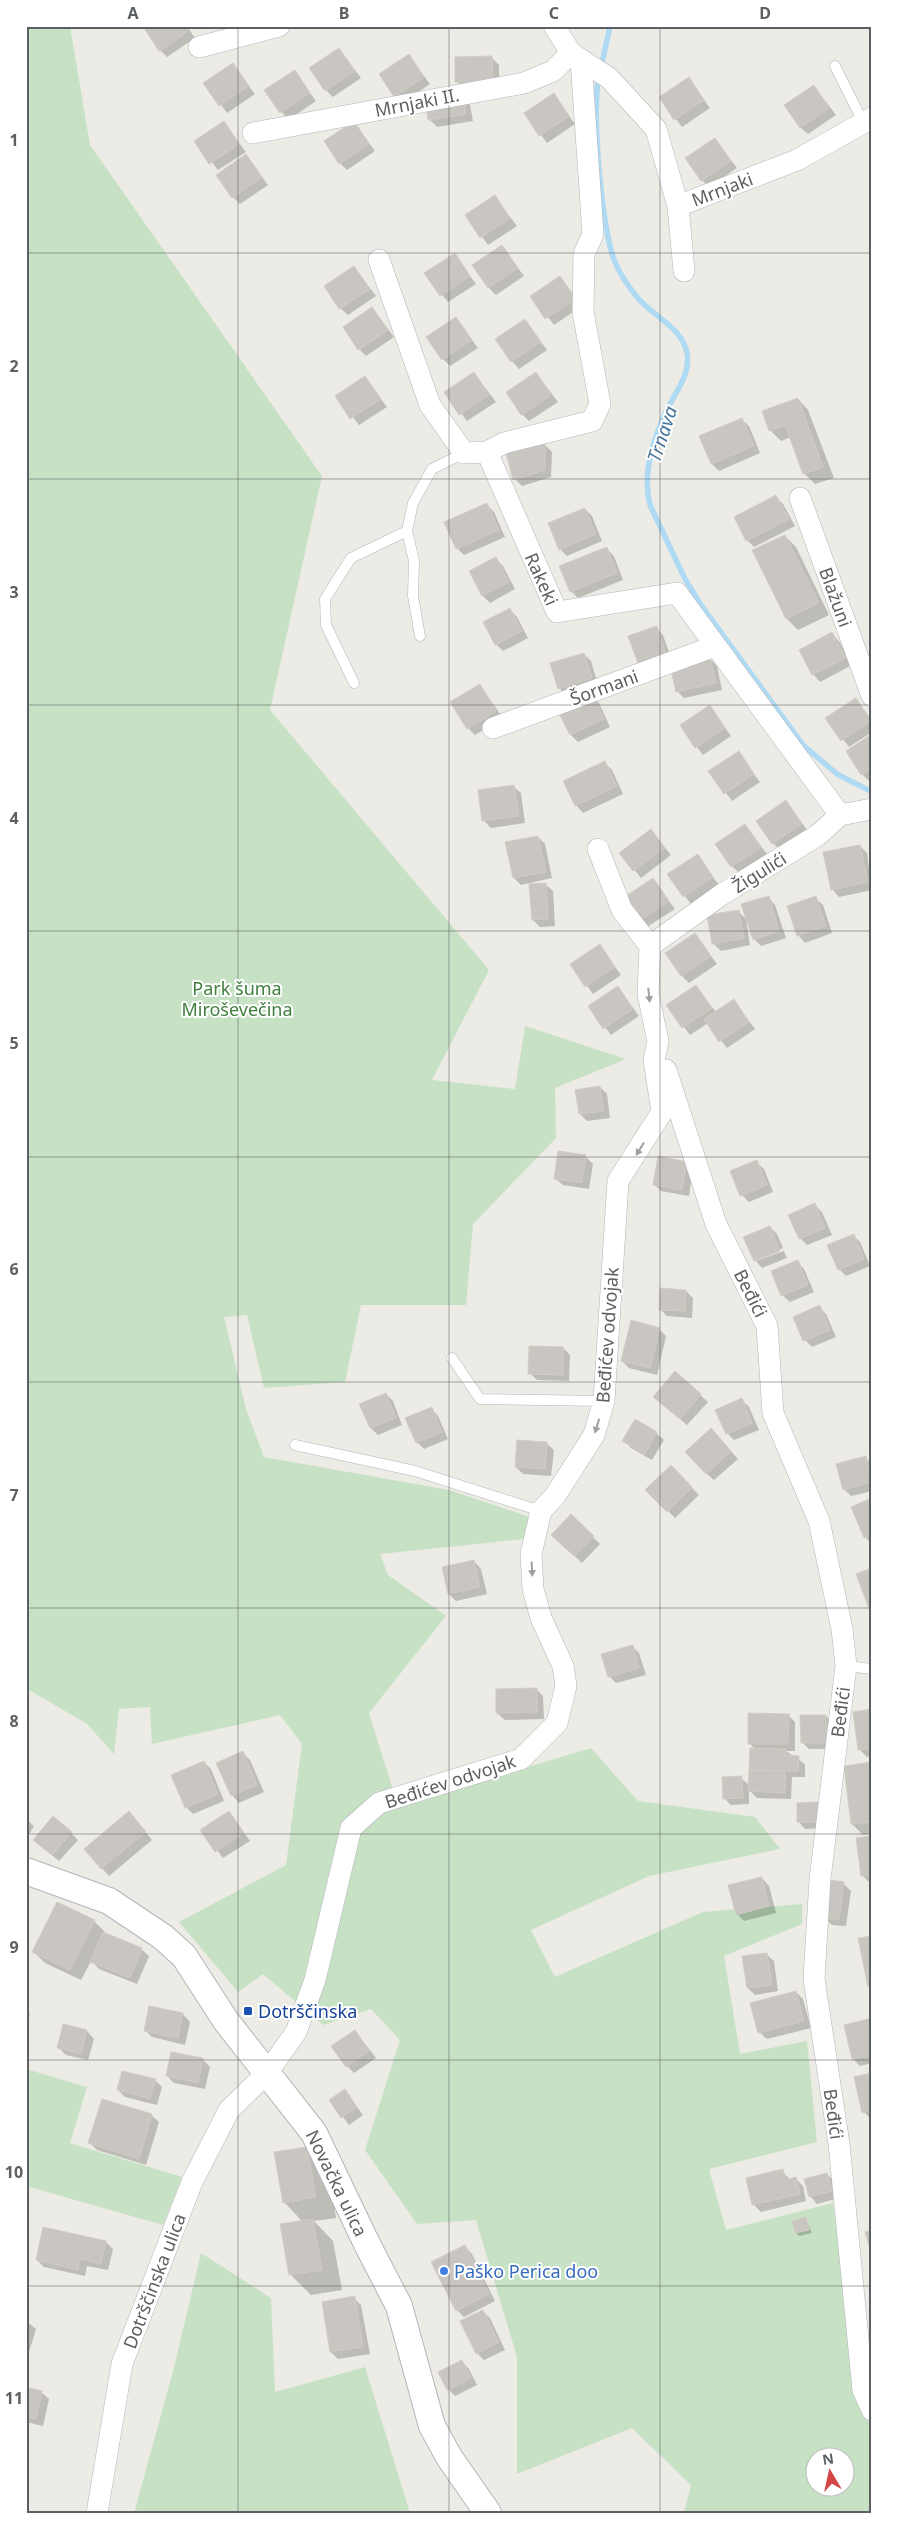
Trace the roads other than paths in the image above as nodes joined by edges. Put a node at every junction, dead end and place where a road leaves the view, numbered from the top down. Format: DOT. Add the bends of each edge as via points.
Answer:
graph roads {
  1 [pos="279,26"];
  2 [pos="554,26"];
  3 [pos="199,47"];
  4 [pos="581,60"];
  5 [pos="835,66"];
  6 [pos="868,120"];
  7 [pos="253,133"];
  8 [pos="678,206"];
  9 [pos="379,260"];
  10 [pos="684,271"];
  11 [pos="487,452"];
  12 [pos="464,453"];
  13 [pos="800,498"];
  14 [pos="407,531"];
  15 [pos="420,636"];
  16 [pos="715,646"];
  17 [pos="354,683"];
  18 [pos="872,696"];
  19 [pos="493,728"];
  20 [pos="872,809"];
  21 [pos="840,815"];
  22 [pos="598,849"];
  23 [pos="650,946"];
  24 [pos="658,1041"];
  25 [pos="452,1358"];
  26 [pos="604,1401"];
  27 [pos="295,1444"];
  28 [pos="541,1511"];
  29 [pos="846,1666"];
  30 [pos="872,1669"];
  31 [pos="26,1871"];
  32 [pos="267,2074"];
  33 [pos="863,2290"];
  34 [pos="867,2389"];
  35 [pos="872,2410"];
  36 [pos="97,2513"];
  37 [pos="488,2513"];
  1 -- 3 [label="street"];
  2 -- 4 [label="street"];
  4 -- 7 [label="street, Mrnjaki II." via="524,82"];
  4 -- 8 [label="street, Mrnjaki" via="610,78 656,129"];
  4 -- 11 [label="street" via="593,234 584,254 583,312 600,404 592,421 504,443"];
  5 -- 6 [label="lane"];
  6 -- 8 [label="street, Mrnjaki" via="797,160"];
  8 -- 10 [label="street"];
  9 -- 12 [label="street" via="430,405"];
  11 -- 12 [label="street"];
  11 -- 16 [label="street, Rakeki" via="557,612 677,593"];
  12 -- 14 [label="lane" via="432,469 413,503"];
  13 -- 18 [label="street, Blažuni"];
  14 -- 15 [label="lane" via="414,561 413,596"];
  14 -- 17 [label="lane" via="351,558 324,599 326,625"];
  16 -- 19 [label="street, Šormani"];
  16 -- 21 [label="street, Rakeki"];
  20 -- 21 [label="street"];
  21 -- 23 [label="street, Žigulići" via="818,835 721,895"];
  22 -- 23 [label="street" via="622,910"];
  23 -- 24 [label="street, Beđićev odvojak, one-way" via="648,994"];
  24 -- 26 [label="street, Beđićev odvojak, one-way" via="654,1060 662,1112 618,1181"];
  24 -- 29 [label="street, Beđići" via="716,1224 767,1326 773,1413 819,1521 842,1629"];
  25 -- 26 [label="lane" via="480,1399"];
  26 -- 28 [label="street, Beđićev odvojak, one-way" via="594,1435 555,1496"];
  27 -- 28 [label="lane" via="416,1470"];
  28 -- 32 [label="street, Beđićev odvojak, one-way" via="531,1554 533,1589 563,1666 566,1686 557,1722 521,1759 379,1802 351,1828 314,1980 296,2032"];
  29 -- 30 [label="lane"];
  29 -- 33 [label="street, Beđići" via="820,1879 814,1979"];
  31 -- 32 [label="street, Novačka ulica" via="109,1901 164,1937 184,1956 226,2021"];
  32 -- 36 [label="street, Dotrščinska ulica" via="229,2110 192,2182 122,2364"];
  32 -- 37 [label="street, Novačka ulica" via="299,2112 325,2152 399,2306 432,2426"];
  33 -- 34 [label="street, Beđići"];
  34 -- 35 [label="street, Beđići"];
}
